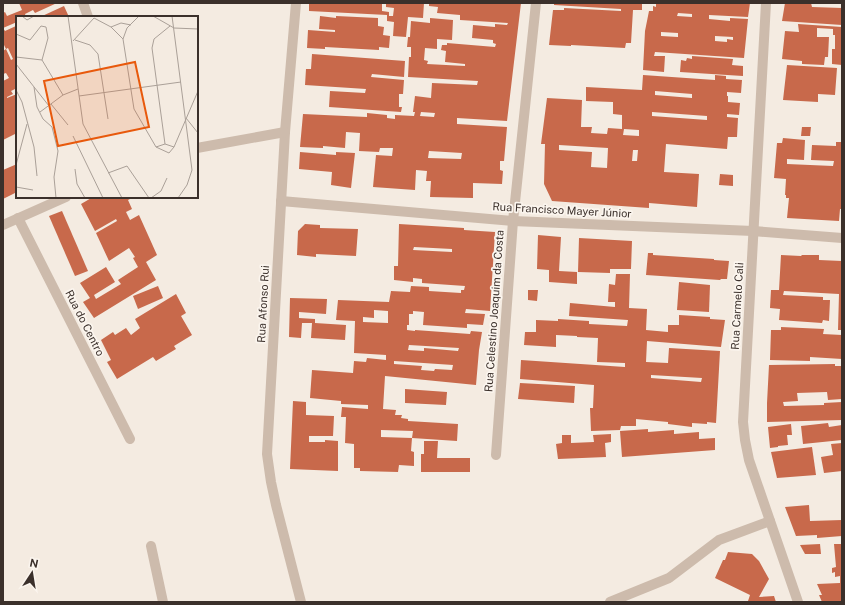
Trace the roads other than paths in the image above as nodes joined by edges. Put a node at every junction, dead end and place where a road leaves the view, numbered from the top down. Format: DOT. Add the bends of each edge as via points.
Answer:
graph roads {
  1 [pos="83,3"];
  2 [pos="296,3"];
  3 [pos="536,3"];
  4 [pos="766,3"];
  5 [pos="88,16"];
  6 [pos="285,132"];
  7 [pos="198,148"];
  8 [pos="64,198"];
  9 [pos="281,201"];
  10 [pos="18,218"];
  11 [pos="513,220"];
  12 [pos="3,225"];
  13 [pos="753,232"];
  14 [pos="842,238"];
  15 [pos="130,439"];
  16 [pos="496,455"];
  17 [pos="770,521"];
  18 [pos="151,546"];
  19 [pos="163,602"];
  20 [pos="301,602"];
  21 [pos="610,602"];
  22 [pos="798,602"];
  1 -- 5 [label="street"];
  2 -- 6 [label="street, Rua Afonso Rui"];
  3 -- 11 [label="street, Rua Celestino Joaquim da Costa"];
  4 -- 13 [label="street, Rua Carmelo Cali"];
  6 -- 7 [label="street"];
  6 -- 9 [label="street, Rua Afonso Rui"];
  8 -- 10 [label="street"];
  9 -- 11 [label="street, Rua Francisco Mayer Júnior"];
  9 -- 20 [label="street, Rua Afonso Rui" via="267,454 276,505"];
  10 -- 12 [label="street"];
  10 -- 15 [label="street, Rua do Centro"];
  11 -- 13 [label="street, Rua Francisco Mayer Júnior"];
  11 -- 16 [label="street, Rua Celestino Joaquim da Costa"];
  13 -- 14 [label="street, Rua Francisco Mayer Júnior"];
  13 -- 17 [label="street, Rua Carmelo Cali" via="743,422 749,460"];
  17 -- 21 [label="street" via="719,540 669,578"];
  17 -- 22 [label="street, Rua Carmelo Cali"];
  18 -- 19 [label="street"];
}
